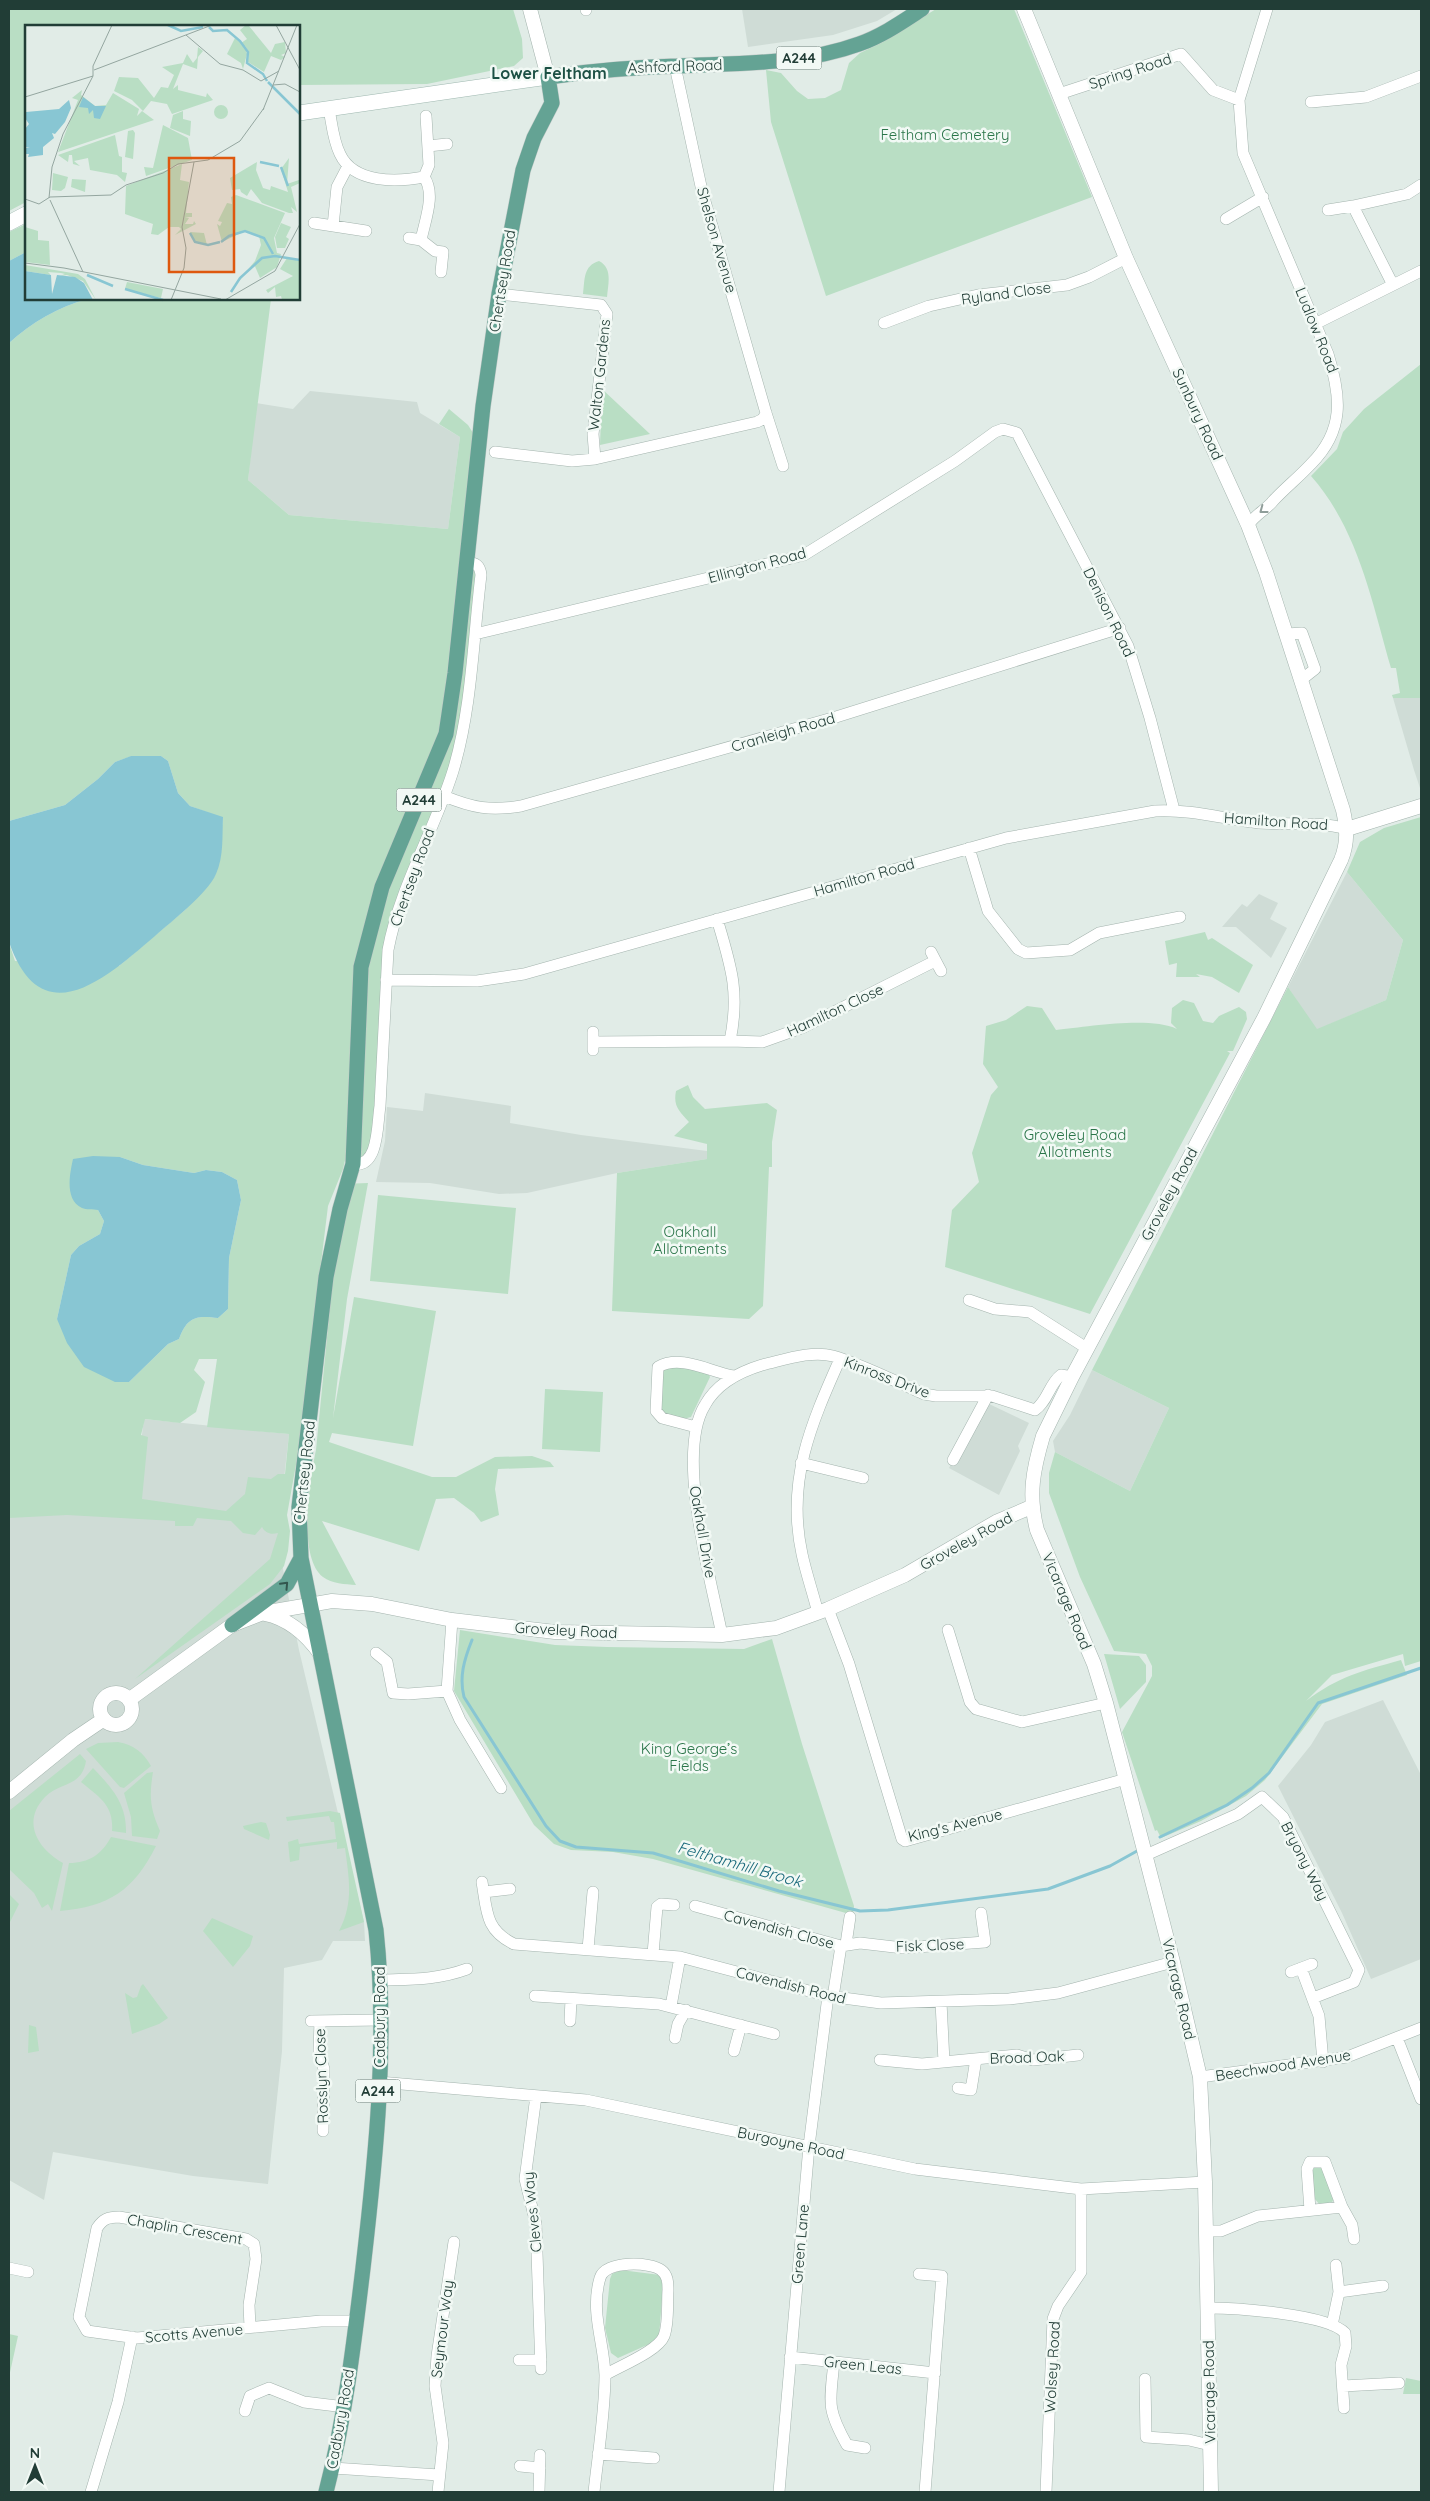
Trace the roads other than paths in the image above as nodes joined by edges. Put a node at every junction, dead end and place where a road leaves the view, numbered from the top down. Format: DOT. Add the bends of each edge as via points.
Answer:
graph roads {
  1 [pos="530,9"];
  2 [pos="922,9"];
  3 [pos="1024,9"];
  4 [pos="1267,9"];
  5 [pos="675,66"];
  6 [pos="1421,76"];
  7 [pos="548,77"];
  8 [pos="1059,94"];
  9 [pos="1239,100"];
  10 [pos="1311,102"];
  11 [pos="330,109"];
  12 [pos="300,113"];
  13 [pos="426,116"];
  14 [pos="447,144"];
  15 [pos="428,146"];
  16 [pos="348,166"];
  17 [pos="424,177"];
  18 [pos="1421,185"];
  19 [pos="1263,197"];
  20 [pos="1353,206"];
  21 [pos="1328,210"];
  22 [pos="25,215"];
  23 [pos="1226,219"];
  24 [pos="9,223"];
  25 [pos="314,223"];
  26 [pos="333,226"];
  27 [pos="366,231"];
  28 [pos="409,238"];
  29 [pos="421,240"];
  30 [pos="1126,258"];
  31 [pos="1421,271"];
  32 [pos="441,272"];
  33 [pos="1393,285"];
  34 [pos="499,294"];
  35 [pos="884,323"];
  36 [pos="1315,324"];
  37 [pos="766,413"];
  38 [pos="1010,430"];
  39 [pos="495,452"];
  40 [pos="595,459"];
  41 [pos="783,466"];
  42 [pos="1248,524"];
  43 [pos="466,562"];
  44 [pos="1120,628"];
  45 [pos="475,634"];
  46 [pos="444,796"];
  47 [pos="1421,806"];
  48 [pos="1174,810"];
  49 [pos="1347,829"];
  50 [pos="969,848"];
  51 [pos="1180,917"];
  52 [pos="717,919"];
  53 [pos="936,962"];
  54 [pos="386,980"];
  55 [pos="593,1042"];
  56 [pos="730,1042"];
  57 [pos="353,1164"];
  58 [pos="969,1300"];
  59 [pos="1088,1348"];
  60 [pos="840,1359"];
  61 [pos="739,1374"];
  62 [pos="1072,1377"];
  63 [pos="988,1395"];
  64 [pos="696,1427"];
  65 [pos="953,1460"];
  66 [pos="801,1463"];
  67 [pos="863,1478"];
  68 [pos="1031,1507"];
  69 [pos="301,1558"];
  70 [pos="311,1604"];
  71 [pos="823,1611"];
  72 [pos="263,1613"];
  73 [pos="452,1620"];
  74 [pos="232,1624"];
  75 [pos="948,1630"];
  76 [pos="722,1635"];
  77 [pos="376,1653"];
  78 [pos="321,1655"];
  79 [pos="447,1691"];
  80 [pos="130,1699"];
  81 [pos="1106,1703"];
  82 [pos="104,1719"];
  83 [pos="1126,1779"];
  84 [pos="502,1788"];
  85 [pos="9,1792"];
  86 [pos="1146,1855"];
  87 [pos="510,1889"];
  88 [pos="593,1892"];
  89 [pos="674,1904"];
  90 [pos="695,1906"];
  91 [pos="981,1913"];
  92 [pos="850,1918"];
  93 [pos="844,1945"];
  94 [pos="588,1949"];
  95 [pos="653,1954"];
  96 [pos="680,1957"];
  97 [pos="1173,1962"];
  98 [pos="1301,1968"];
  99 [pos="467,1969"];
  100 [pos="380,1980"];
  101 [pos="535,1996"];
  102 [pos="830,1997"];
  103 [pos="1313,1998"];
  104 [pos="571,1999"];
  105 [pos="941,2002"];
  106 [pos="671,2006"];
  107 [pos="686,2010"];
  108 [pos="380,2020"];
  109 [pos="570,2021"];
  110 [pos="741,2025"];
  111 [pos="1421,2028"];
  112 [pos="774,2034"];
  113 [pos="676,2038"];
  114 [pos="1397,2038"];
  115 [pos="734,2051"];
  116 [pos="1078,2055"];
  117 [pos="976,2059"];
  118 [pos="880,2060"];
  119 [pos="944,2062"];
  120 [pos="1322,2062"];
  121 [pos="1200,2077"];
  122 [pos="379,2082"];
  123 [pos="958,2088"];
  124 [pos="536,2096"];
  125 [pos="1421,2099"];
  126 [pos="323,2131"];
  127 [pos="809,2146"];
  128 [pos="1205,2182"];
  129 [pos="1081,2189"];
  130 [pos="1342,2207"];
  131 [pos="1310,2210"];
  132 [pos="1206,2231"];
  133 [pos="1354,2239"];
  134 [pos="454,2242"];
  135 [pos="1336,2266"];
  136 [pos="9,2268"];
  137 [pos="28,2272"];
  138 [pos="919,2274"];
  139 [pos="1383,2286"];
  140 [pos="1339,2292"];
  141 [pos="1208,2308"];
  142 [pos="356,2321"];
  143 [pos="1332,2325"];
  144 [pos="250,2327"];
  145 [pos="132,2338"];
  146 [pos="790,2357"];
  147 [pos="519,2360"];
  148 [pos="834,2362"];
  149 [pos="936,2373"];
  150 [pos="605,2375"];
  151 [pos="1145,2379"];
  152 [pos="1399,2383"];
  153 [pos="1343,2386"];
  154 [pos="344,2407"];
  155 [pos="1344,2408"];
  156 [pos="245,2411"];
  157 [pos="1210,2445"];
  158 [pos="865,2448"];
  159 [pos="598,2454"];
  160 [pos="540,2455"];
  161 [pos="654,2458"];
  162 [pos="520,2466"];
  163 [pos="332,2468"];
  164 [pos="540,2468"];
  165 [pos="439,2475"];
  166 [pos="91,2492"];
  167 [pos="326,2492"];
  168 [pos="438,2492"];
  169 [pos="539,2492"];
  170 [pos="594,2492"];
  171 [pos="779,2492"];
  172 [pos="925,2492"];
  173 [pos="1046,2492"];
  174 [pos="1211,2492"];
  1 -- 7 [label="street, Chertsey Road"];
  2 -- 5 [label="main road, Ashford Road / A244" via="880,36 820,55 778,61"];
  3 -- 8 [label="street, Sunbury Road"];
  4 -- 9 [label="street"];
  5 -- 7 [label="main road, Ashford Road / A244" via="611,69"];
  5 -- 37 [label="street, Shelson Avenue" via="702,191"];
  6 -- 10 [label="street" via="1366,97"];
  7 -- 11 [label="main road, Ashford Road"];
  7 -- 34 [label="main road, Chertsey Road / A244" via="552,103 522,170"];
  8 -- 9 [label="street, Spring Road" via="1181,54 1213,90"];
  8 -- 30 [label="street, Sunbury Road"];
  9 -- 19 [label="street, Ludlow Road" via="1243,152"];
  11 -- 12 [label="main road, Ashford Road"];
  11 -- 16 [label="street" via="335,142"];
  13 -- 15 [label="street"];
  14 -- 15 [label="street"];
  15 -- 17 [label="street" via="429,166"];
  16 -- 17 [label="street" via="376,178"];
  16 -- 26 [label="street" via="337,187"];
  17 -- 29 [label="street" via="430,195"];
  18 -- 20 [label="street" via="1392,199"];
  19 -- 23 [label="street"];
  19 -- 36 [label="street, Ludlow Road"];
  20 -- 21 [label="street"];
  20 -- 33 [label="street"];
  22 -- 24 [label="main road"];
  25 -- 26 [label="street"];
  26 -- 27 [label="street"];
  28 -- 29 [label="street"];
  29 -- 32 [label="street" via="427,247 443,252"];
  30 -- 35 [label="street, Ryland Close" via="1066,285 978,295 929,306"];
  30 -- 42 [label="street, Sunbury Road"];
  31 -- 33 [label="street"];
  33 -- 36 [label="street"];
  34 -- 40 [label="street, Walton Gardens" via="605,308 607,314 593,434"];
  34 -- 43 [label="main road, Chertsey Road / A244"];
  36 -- 42 [label="street, Ludlow Road, one-way" via="1338,383 1334,430 1327,445"];
  37 -- 40 [label="street" via="757,422"];
  37 -- 41 [label="street, Shelson Avenue"];
  38 -- 44 [label="street, Denison Road" via="1017,433"];
  38 -- 45 [label="street, Ellington Road" via="995,432 955,461 804,555"];
  39 -- 40 [label="street" via="572,461"];
  42 -- 49 [label="street, Sunbury Road"];
  43 -- 45 [label="street, Chertsey Road" via="477,564 482,575"];
  43 -- 57 [label="main road, Chertsey Road / A244" via="446,734 382,887 362,967"];
  44 -- 46 [label="street, Cranleigh Road" via="836,717 520,806 495,810 469,806"];
  44 -- 48 [label="street, Denison Road" via="1150,718"];
  45 -- 46 [label="street, Chertsey Road" via="468,700"];
  46 -- 54 [label="street, Chertsey Road" via="398,911 388,950"];
  47 -- 49 [label="street"];
  48 -- 49 [label="street, Hamilton Road" via="1259,823 1325,824"];
  48 -- 50 [label="street, Hamilton Road" via="1046,830"];
  49 -- 59 [label="street, Groveley Road" via="1341,860 1294,959"];
  50 -- 51 [label="street" via="988,911 1018,949 1026,953 1070,950 1099,933 1162,926"];
  50 -- 52 [label="street, Hamilton Road"];
  52 -- 54 [label="street, Hamilton Road" via="524,974 477,981"];
  52 -- 56 [label="street" via="735,990"];
  53 -- 56 [label="street, Hamilton Close" via="804,1028 762,1042"];
  54 -- 57 [label="street, Chertsey Road" via="380,1106 372,1156 364,1164"];
  55 -- 56 [label="street, Hamilton Close"];
  57 -- 69 [label="main road, Chertsey Road / A244" via="326,1277 299,1506"];
  58 -- 59 [label="street" via="995,1309 1030,1312"];
  59 -- 62 [label="street, Groveley Road"];
  60 -- 61 [label="street, Kinross Drive" via="811,1355 782,1360"];
  60 -- 63 [label="street, Kinross Drive" via="924,1394"];
  60 -- 66 [label="street" via="809,1430"];
  61 -- 64 [label="street, Oakhall Drive" via="719,1386 704,1405"];
  61 -- 64 [label="street" via="718,1373 697,1364 666,1362 658,1367 656,1411 662,1418"];
  62 -- 63 [label="street, Kinross Drive" via="1062,1375 1055,1380 1035,1410"];
  62 -- 68 [label="street, Groveley Road" via="1043,1436 1034,1467"];
  63 -- 65 [label="street"];
  64 -- 76 [label="street, Oakhall Drive" via="694,1497"];
  66 -- 67 [label="street"];
  66 -- 71 [label="street" via="796,1510 802,1553"];
  68 -- 71 [label="street, Groveley Road" via="1001,1519 906,1575"];
  68 -- 81 [label="street, Vicarage Road" via="1037,1530 1094,1664"];
  69 -- 70 [label="main road, Chertsey Road / A244"];
  74 -- 69 [label="main road, one-way" via="286,1586"];
  70 -- 72 [label="street"];
  70 -- 73 [label="street, Groveley Road" via="365,1603"];
  70 -- 78 [label="main road, Cadbury Road / A244"];
  71 -- 76 [label="street, Groveley Road" via="776,1628"];
  71 -- 83 [label="street, King's Avenue" via="849,1664 905,1841"];
  72 -- 74 [label="street"];
  72 -- 78 [label="street, A244" via="292,1625 312,1642"];
  73 -- 76 [label="street, Groveley Road" via="555,1632"];
  73 -- 79 [label="street"];
  74 -- 80 [label="street"];
  75 -- 81 [label="street" via="970,1702 976,1709 1022,1722"];
  77 -- 79 [label="street" via="387,1662 393,1693"];
  78 -- 100 [label="main road, Cadbury Road / A244" via="376,1930"];
  79 -- 84 [label="street" via="460,1720"];
  80 -- 82 [label="street" via="132,1712 126,1722 117,1725"];
  80 -- 82 [label="street" via="119,1693 107,1696 100,1707"];
  81 -- 83 [label="street, Vicarage Road"];
  82 -- 85 [label="street"];
  83 -- 86 [label="street, Vicarage Road"];
  86 -- 97 [label="street, Vicarage Road"];
  86 -- 103 [label="street, Bryony Way" via="1238,1814 1262,1797 1283,1817 1359,1970 1354,1982"];
  87 -- 94 [label="street, Cavendish Road" via="483,1887 488,1919 498,1936 527,1946"];
  88 -- 94 [label="street"];
  89 -- 95 [label="street" via="657,1907"];
  90 -- 93 [label="street, Cavendish Close"];
  91 -- 93 [label="street, Fisk Close" via="985,1942 903,1948 860,1943"];
  92 -- 93 [label="street"];
  93 -- 102 [label="street, Cavendish Close"];
  94 -- 95 [label="street, Cavendish Road"];
  95 -- 96 [label="street, Cavendish Road"];
  96 -- 102 [label="street, Cavendish Road"];
  96 -- 106 [label="street"];
  97 -- 105 [label="street, Cavendish Road" via="1058,1993"];
  97 -- 121 [label="street, Vicarage Road"];
  98 -- 103 [label="street"];
  99 -- 100 [label="street" via="424,1979"];
  100 -- 108 [label="main road, Cadbury Road / A244"];
  101 -- 104 [label="street"];
  102 -- 105 [label="street, Cavendish Road" via="881,2003"];
  102 -- 127 [label="street, Green Lane"];
  103 -- 120 [label="street" via="1319,2016"];
  104 -- 106 [label="street"];
  104 -- 109 [label="street"];
  105 -- 119 [label="street"];
  106 -- 107 [label="street"];
  107 -- 110 [label="street"];
  107 -- 113 [label="street" via="678,2024"];
  108 -- 122 [label="main road, Cadbury Road / A244"];
  108 -- 126 [label="street, Rosslyn Close" via="315,2021 319,2053 324,2063"];
  110 -- 112 [label="street"];
  110 -- 115 [label="street"];
  111 -- 114 [label="street, Beechwood Avenue"];
  114 -- 120 [label="street, Beechwood Avenue" via="1357,2054"];
  114 -- 125 [label="street"];
  116 -- 117 [label="street, Broad Oak" via="1033,2060 1017,2056"];
  117 -- 119 [label="street, Broad Oak"];
  117 -- 123 [label="street, Broad Oak" via="971,2090"];
  118 -- 119 [label="street, Broad Oak" via="922,2064"];
  120 -- 121 [label="street, Beechwood Avenue"];
  121 -- 128 [label="street, Vicarage Road"];
  122 -- 124 [label="street, Burgoyne Road"];
  122 -- 142 [label="main road, Cadbury Road / A244" via="371,2202"];
  124 -- 127 [label="street, Burgoyne Road" via="586,2100"];
  124 -- 147 [label="street, Cleves Way" via="526,2179 536,2224 541,2364"];
  127 -- 129 [label="street, Burgoyne Road" via="915,2169"];
  127 -- 146 [label="street, Green Lane"];
  128 -- 129 [label="street, Burgoyne Road"];
  128 -- 132 [label="street, Vicarage Road"];
  129 -- 173 [label="street, Wolsey Road" via="1081,2272 1053,2319"];
  130 -- 131 [label="street"];
  130 -- 131 [label="street" via="1325,2162 1310,2162 1307,2169"];
  130 -- 133 [label="street" via="1352,2225"];
  131 -- 132 [label="street" via="1250,2218 1221,2231"];
  132 -- 141 [label="street, Vicarage Road"];
  134 -- 165 [label="street, Seymour Way" via="458,2256 437,2356 437,2407 443,2443"];
  135 -- 140 [label="street"];
  136 -- 137 [label="street"];
  138 -- 149 [label="street" via="942,2276"];
  139 -- 140 [label="street"];
  140 -- 143 [label="street"];
  141 -- 143 [label="street" via="1246,2308 1282,2316 1306,2317"];
  141 -- 157 [label="street, Vicarage Road"];
  142 -- 144 [label="street, Scotts Avenue"];
  142 -- 154 [label="main road, Cadbury Road / A244"];
  143 -- 153 [label="street" via="1345,2333 1346,2346 1341,2365"];
  144 -- 145 [label="street, Scotts Avenue"];
  144 -- 145 [label="street, Chaplin Crescent" via="249,2306 256,2258 254,2244 246,2239 110,2217 102,2220 98,2228 78,2317 87,2330"];
  145 -- 166 [label="street, Scotts Avenue" via="118,2402"];
  146 -- 148 [label="street, Green Leas"];
  146 -- 171 [label="street, Green Lane"];
  148 -- 149 [label="street, Green Leas"];
  148 -- 158 [label="street" via="830,2408 834,2422 847,2445"];
  149 -- 172 [label="street"];
  150 -- 150 [label="street" via="596,2320 600,2277 604,2270 617,2264 657,2267 666,2275 668,2284 665,2334 653,2348"];
  150 -- 159 [label="street"];
  151 -- 157 [label="street" via="1146,2437"];
  152 -- 153 [label="street"];
  153 -- 155 [label="street"];
  154 -- 156 [label="street" via="304,2402 269,2388 250,2396"];
  154 -- 163 [label="main road, Cadbury Road / A244"];
  157 -- 174 [label="street, Vicarage Road"];
  159 -- 161 [label="street"];
  159 -- 170 [label="street"];
  160 -- 164 [label="street"];
  162 -- 164 [label="street"];
  163 -- 165 [label="street"];
  163 -- 167 [label="main road, Cadbury Road / A244"];
  164 -- 169 [label="street"];
  165 -- 168 [label="street, Seymour Way"];
}
